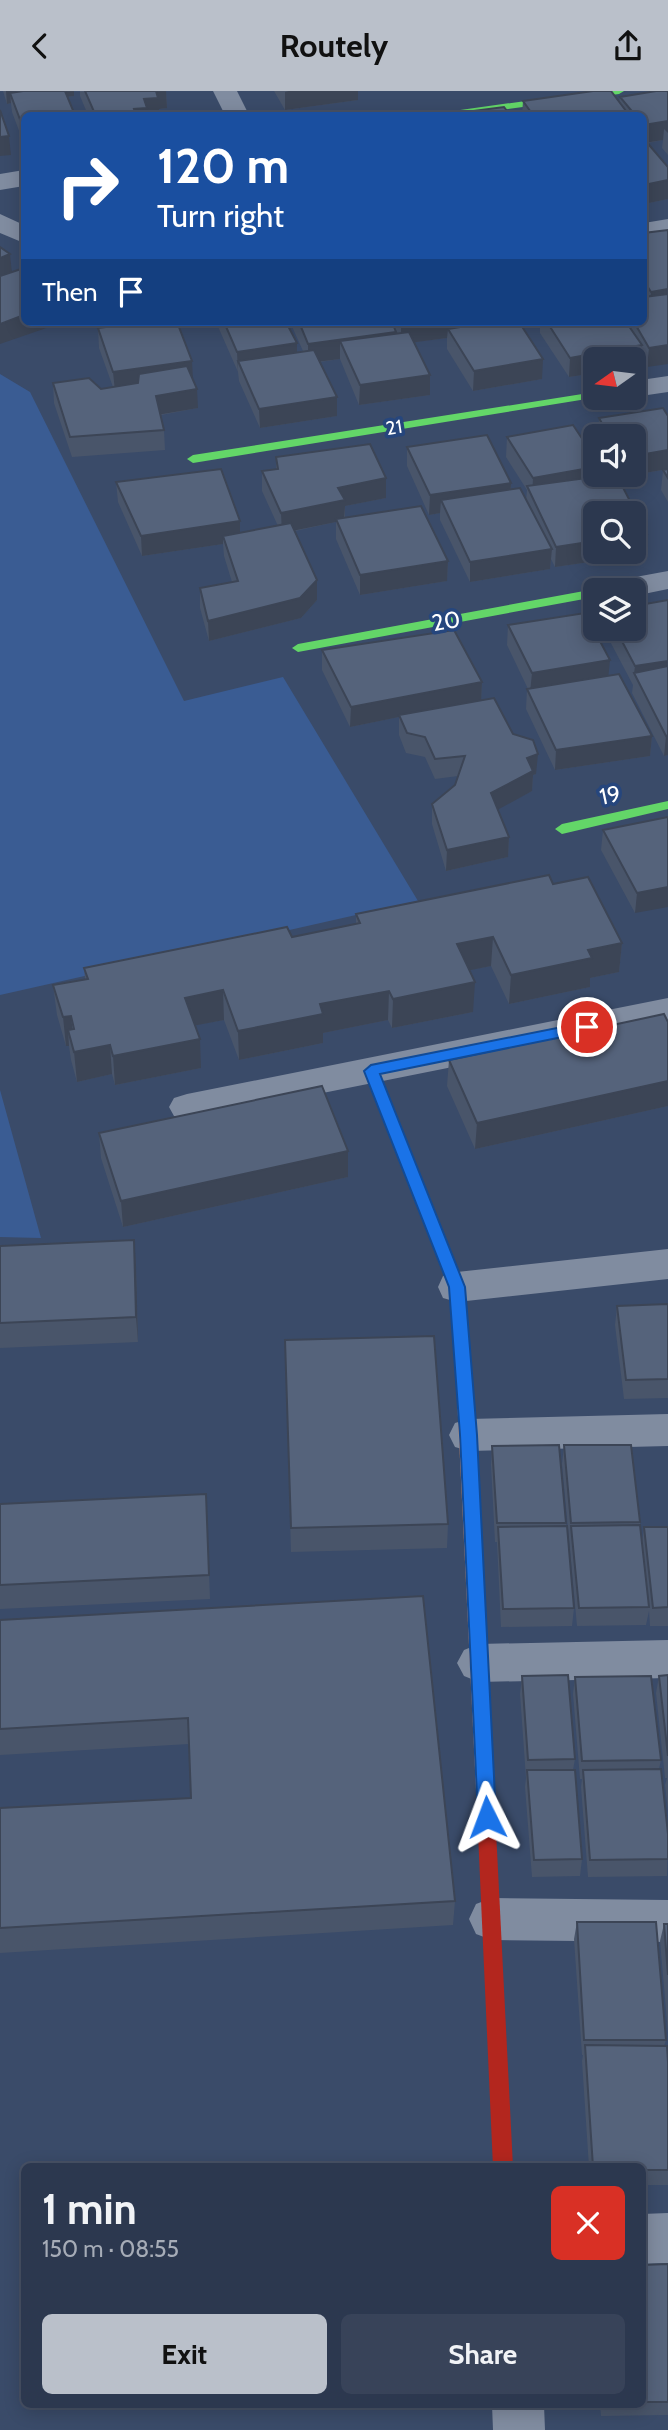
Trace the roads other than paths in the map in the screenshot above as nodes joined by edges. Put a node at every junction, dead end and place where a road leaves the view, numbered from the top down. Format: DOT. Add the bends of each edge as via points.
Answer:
graph roads {
  1 [pos="225,91"];
  2 [pos="620,91"];
  3 [pos="236,112"];
  4 [pos="468,112"];
  5 [pos="21,178"];
  6 [pos="0,182"];
  7 [pos="0,222"];
  8 [pos="668,227"];
  9 [pos="647,230"];
  10 [pos="21,233"];
  11 [pos="668,384"];
  12 [pos="646,387"];
  13 [pos="583,397"];
  14 [pos="193,459"];
  15 [pos="668,580"];
  16 [pos="646,584"];
  17 [pos="583,595"];
  18 [pos="298,648"];
  19 [pos="668,805"];
  20 [pos="562,829"];
  21 [pos="668,1011"];
  22 [pos="371,1071"];
  23 [pos="187,1107"];
  24 [pos="668,1264"];
  25 [pos="457,1287"];
  26 [pos="668,1430"];
  27 [pos="469,1435"];
  28 [pos="668,1659"];
  29 [pos="480,1663"];
  30 [pos="492,1919"];
  31 [pos="668,1921"];
  32 [pos="503,2163"];
  33 [pos="668,2238"];
  34 [pos="646,2239"];
  35 [pos="518,2408"];
  36 [pos="519,2430"];
  1 -- 3 [label="street"];
  2 -- 4 [label="street"];
  5 -- 6 [label="street"];
  7 -- 10 [label="street"];
  8 -- 9 [label="street"];
  11 -- 12 [label="street"];
  13 -- 14 [label="street, 21"];
  15 -- 16 [label="street"];
  17 -- 18 [label="street, 20"];
  19 -- 20 [label="street, 19"];
  21 -- 22 [label="street"];
  22 -- 23 [label="street"];
  22 -- 25 [label="street"];
  24 -- 25 [label="street"];
  25 -- 27 [label="street"];
  26 -- 27 [label="street"];
  27 -- 29 [label="street"];
  28 -- 29 [label="street"];
  29 -- 30 [label="street"];
  30 -- 31 [label="street"];
  30 -- 32 [label="street"];
  33 -- 34 [label="street"];
  35 -- 36 [label="street"];
}
